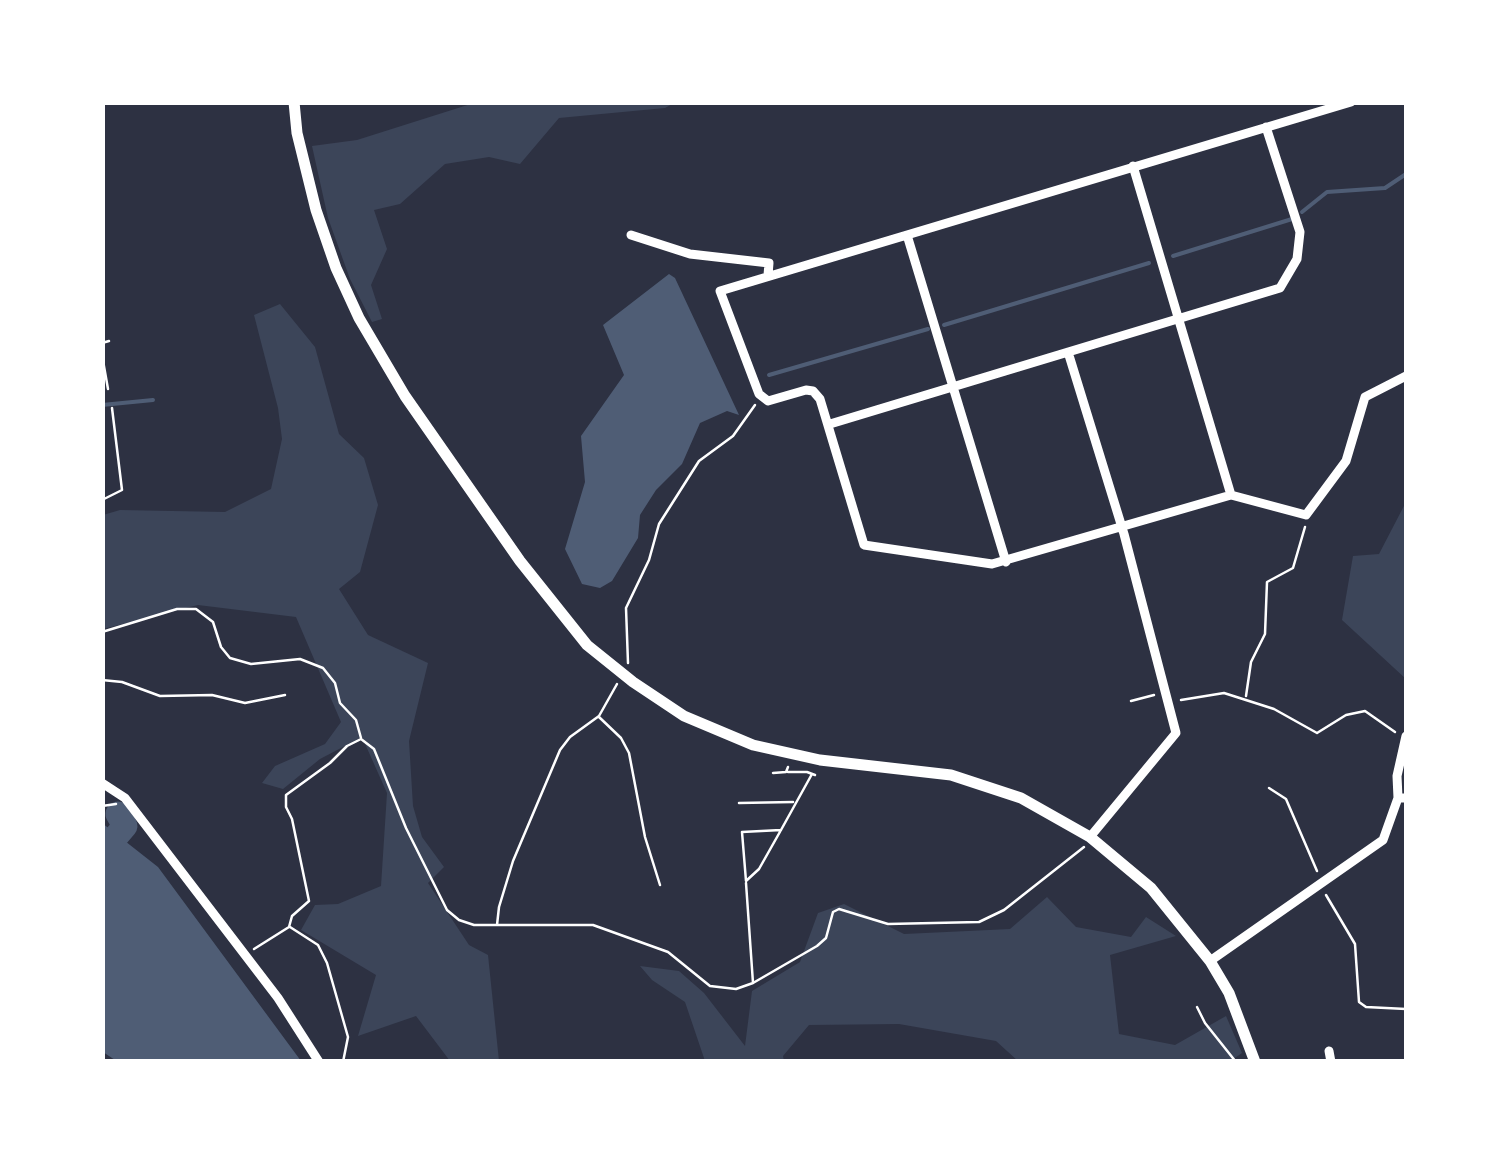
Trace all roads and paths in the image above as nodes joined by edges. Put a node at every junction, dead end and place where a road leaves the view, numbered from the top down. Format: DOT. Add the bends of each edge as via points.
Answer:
graph roads {
  1 [pos="294,102"];
  2 [pos="1351,102"];
  3 [pos="1266,127"];
  4 [pos="1133,166"];
  5 [pos="631,234"];
  6 [pos="907,235"];
  7 [pos="768,275"];
  8 [pos="1179,317"];
  9 [pos="109,342"];
  10 [pos="102,343"];
  11 [pos="1068,352"];
  12 [pos="102,355"];
  13 [pos="1406,376"];
  14 [pos="954,388"];
  15 [pos="108,389"];
  16 [pos="762,396"];
  17 [pos="112,408"];
  18 [pos="830,424"];
  19 [pos="1231,495"];
  20 [pos="102,500"];
  21 [pos="1306,516"];
  22 [pos="1120,528"];
  23 [pos="1006,562"];
  24 [pos="102,632"];
  25 [pos="623,674"];
  26 [pos="102,680"];
  27 [pos="1165,692"];
  28 [pos="286,695"];
  29 [pos="1246,699"];
  30 [pos="1131,701"];
  31 [pos="1168,703"];
  32 [pos="599,716"];
  33 [pos="1405,738"];
  34 [pos="361,739"];
  35 [pos="793,754"];
  36 [pos="786,772"];
  37 [pos="773,773"];
  38 [pos="102,783"];
  39 [pos="1269,788"];
  40 [pos="1402,798"];
  41 [pos="739,803"];
  42 [pos="796,803"];
  43 [pos="781,830"];
  44 [pos="1091,838"];
  45 [pos="746,881"];
  46 [pos="1322,883"];
  47 [pos="660,884"];
  48 [pos="497,925"];
  49 [pos="288,927"];
  50 [pos="244,956"];
  51 [pos="1210,960"];
  52 [pos="753,983"];
  53 [pos="1197,1007"];
  54 [pos="1406,1009"];
  55 [pos="319,1062"];
  56 [pos="343,1062"];
  57 [pos="1236,1062"];
  58 [pos="1256,1062"];
  1 -- 25 [label="street" via="316,210 368,334 520,561 587,645"];
  2 -- 3 [label="street"];
  3 -- 4 [label="street"];
  3 -- 8 [label="street" via="1300,232 1297,259 1280,288"];
  4 -- 6 [label="street"];
  4 -- 8 [label="street"];
  5 -- 7 [label="street" via="690,254 768,264"];
  6 -- 7 [label="street"];
  6 -- 14 [label="street"];
  7 -- 16 [label="street" via="720,291"];
  8 -- 11 [label="street"];
  8 -- 19 [label="street"];
  9 -- 10 [label="path"];
  11 -- 14 [label="street"];
  11 -- 22 [label="street"];
  12 -- 15 [label="path"];
  13 -- 21 [label="street" via="1365,397 1346,461"];
  14 -- 18 [label="street"];
  14 -- 23 [label="street"];
  16 -- 18 [label="street" via="768,401 814,392"];
  16 -- 25 [label="path" via="733,436 699,461 669,504 626,608 629,658"];
  17 -- 20 [label="path" via="122,490"];
  18 -- 23 [label="street" via="864,545"];
  19 -- 21 [label="street"];
  19 -- 22 [label="street"];
  21 -- 29 [label="path" via="1293,568 1267,582 1264,591 1265,634 1251,662"];
  22 -- 23 [label="street"];
  22 -- 27 [label="street"];
  24 -- 34 [label="path" via="196,609 213,622 221,647 236,662 291,658 323,668"];
  25 -- 32 [label="path"];
  25 -- 35 [label="street" via="704,726"];
  26 -- 28 [label="path" via="160,696 212,695 245,703"];
  27 -- 30 [label="path"];
  27 -- 31 [label="street"];
  29 -- 31 [label="path" via="1216,693"];
  29 -- 33 [label="path" via="1317,733 1365,711"];
  31 -- 44 [label="street" via="1176,733"];
  32 -- 47 [label="path" via="630,753"];
  32 -- 48 [label="path" via="560,750 518,847"];
  33 -- 40 [label="street" via="1397,776"];
  34 -- 48 [label="path" via="374,749 447,910 474,925"];
  34 -- 49 [label="path" via="286,795 310,894"];
  35 -- 36 [label="path"];
  35 -- 44 [label="street" via="951,774 1021,798"];
  36 -- 37 [label="path"];
  36 -- 42 [label="path" via="813,775"];
  38 -- 50 [label="street" via="125,798"];
  39 -- 46 [label="path" via="1286,799"];
  40 -- 46 [label="street" via="1382,840"];
  41 -- 42 [label="path"];
  42 -- 43 [label="path"];
  43 -- 45 [label="path"];
  43 -- 45 [label="path" via="742,832"];
  44 -- 51 [label="street" via="1152,888"];
  44 -- 52 [label="path" via="1004,910 979,922 888,924 833,912 826,938"];
  45 -- 52 [label="path"];
  46 -- 51 [label="street"];
  46 -- 54 [label="path" via="1354,944 1360,1002"];
  48 -- 52 [label="path" via="593,925 668,952 710,986 736,990"];
  49 -- 50 [label="path"];
  49 -- 56 [label="path" via="318,945 327,963 348,1037"];
  50 -- 55 [label="street"];
  51 -- 58 [label="street"];
  53 -- 57 [label="path"];
}
